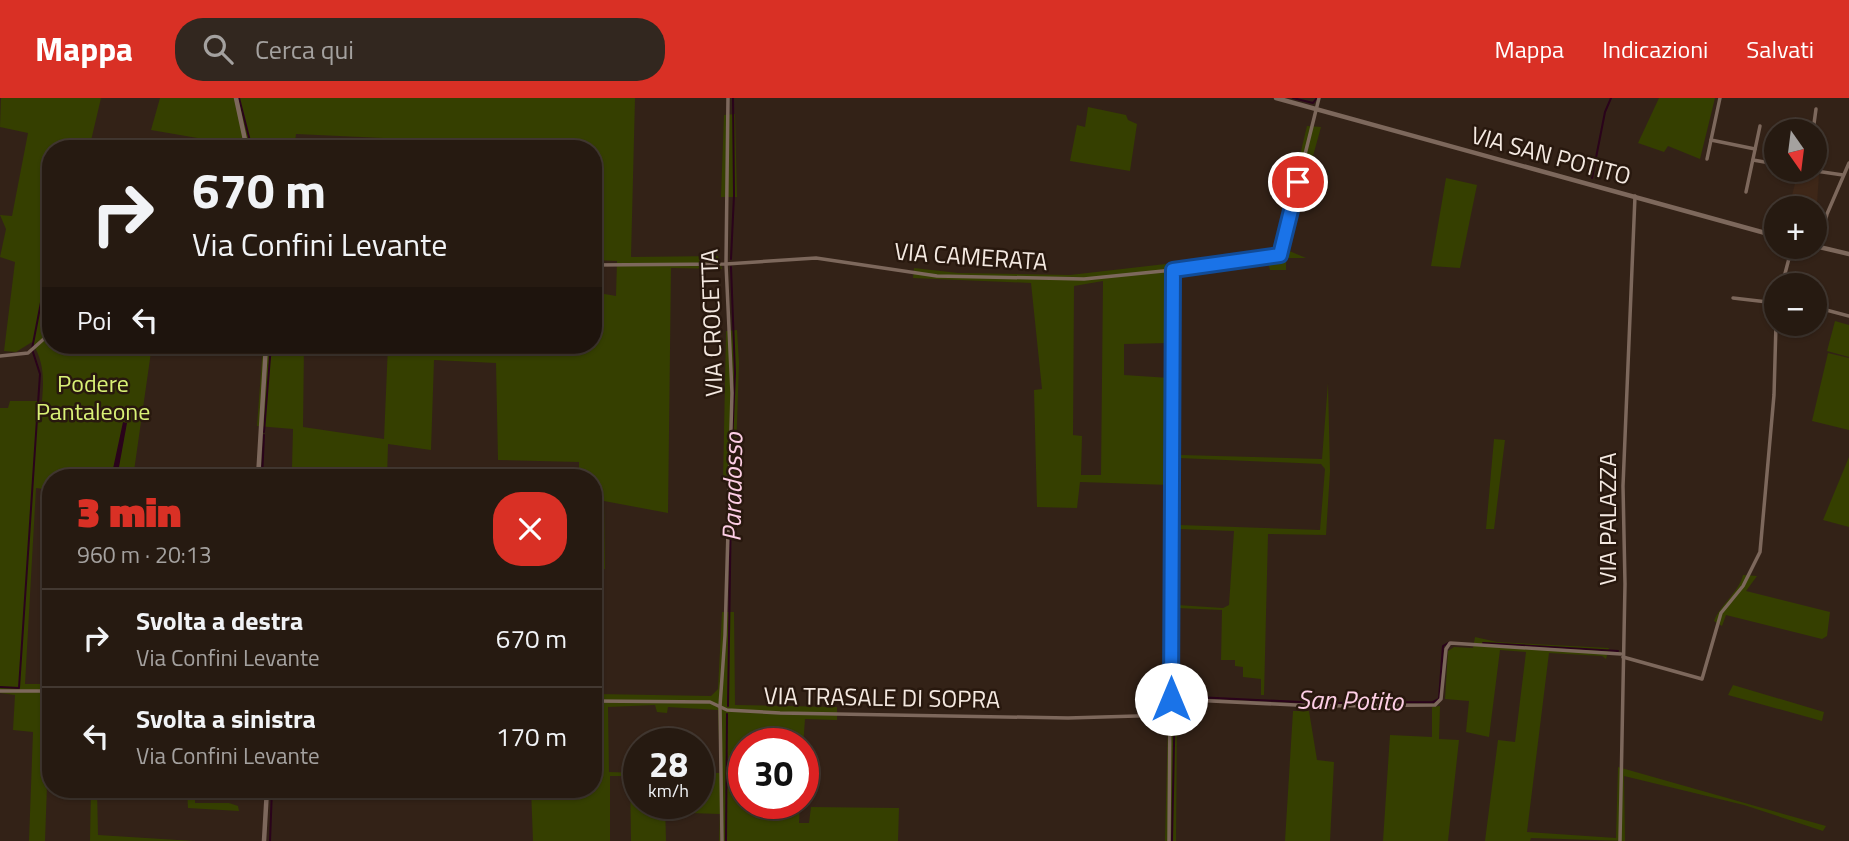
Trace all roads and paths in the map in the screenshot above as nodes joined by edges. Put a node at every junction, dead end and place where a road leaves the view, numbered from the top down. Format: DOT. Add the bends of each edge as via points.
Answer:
graph roads {
  1 [pos="236,98"];
  2 [pos="728,98"];
  3 [pos="1276,98"];
  4 [pos="1320,98"];
  5 [pos="1720,98"];
  6 [pos="1317,109"];
  7 [pos="1816,109"];
  8 [pos="1814,119"];
  9 [pos="1760,126"];
  10 [pos="245,140"];
  11 [pos="1711,140"];
  12 [pos="1755,149"];
  13 [pos="1707,159"];
  14 [pos="1753,160"];
  15 [pos="1764,162"];
  16 [pos="1849,163"];
  17 [pos="1827,173"];
  18 [pos="1843,175"];
  19 [pos="1746,192"];
  20 [pos="1635,196"];
  21 [pos="1827,214"];
  22 [pos="1764,233"];
  23 [pos="1827,248"];
  24 [pos="1849,254"];
  25 [pos="726,264"];
  26 [pos="602,265"];
  27 [pos="1173,270"];
  28 [pos="1732,298"];
  29 [pos="1764,302"];
  30 [pos="1827,310"];
  31 [pos="1849,316"];
  32 [pos="1776,336"];
  33 [pos="42,341"];
  34 [pos="265,354"];
  35 [pos="0,356"];
  36 [pos="259,469"];
  37 [pos="1622,655"];
  38 [pos="0,691"];
  39 [pos="42,691"];
  40 [pos="1171,699"];
  41 [pos="602,701"];
  42 [pos="720,706"];
  43 [pos="1171,715"];
  44 [pos="266,798"];
  45 [pos="264,841"];
  46 [pos="722,841"];
  47 [pos="1169,841"];
  48 [pos="1620,841"];
  1 -- 10 [label="street"];
  2 -- 25 [label="street, VIA CROCETTA"];
  3 -- 6 [label="street, VIA SAN POTITO"];
  4 -- 6 [label="street"];
  5 -- 11 [label="street"];
  6 -- 20 [label="street, VIA SAN POTITO"];
  6 -- 27 [label="street, VIA CAMERATA" via="1280,255"];
  7 -- 8 [label="street"];
  9 -- 12 [label="street"];
  11 -- 12 [label="street"];
  11 -- 13 [label="street"];
  12 -- 14 [label="street"];
  14 -- 15 [label="street"];
  14 -- 19 [label="street"];
  16 -- 18 [label="street"];
  17 -- 18 [label="street"];
  18 -- 21 [label="street"];
  20 -- 22 [label="street, VIA SAN POTITO"];
  20 -- 37 [label="street, VIA PALAZZA" via="1623,486"];
  23 -- 24 [label="street"];
  25 -- 26 [label="street, VIA CAMERATA"];
  25 -- 27 [label="street, VIA CAMERATA" via="816,258 937,276 1084,279"];
  25 -- 42 [label="street, VIA CROCETTA" via="732,393"];
  27 -- 40 [label="street"];
  28 -- 29 [label="street"];
  30 -- 31 [label="street"];
  32 -- 37 [label="street" via="1760,552 1743,586 1721,613 1702,679"];
  33 -- 35 [label="street" via="28,353"];
  34 -- 36 [label="street"];
  37 -- 40 [label="street" via="1451,643 1446,649 1441,699 1435,705 1316,706"];
  37 -- 48 [label="street, VIA PALAZZA"];
  38 -- 39 [label="street"];
  40 -- 43 [label="street"];
  41 -- 42 [label="street, VIA TRASALE DI SOPRA" via="710,702"];
  42 -- 43 [label="street, VIA TRASALE DI SOPRA" via="780,713 1069,718"];
  42 -- 46 [label="street, VIA CROCETTA"];
  43 -- 47 [label="street"];
  44 -- 45 [label="street"];
}
